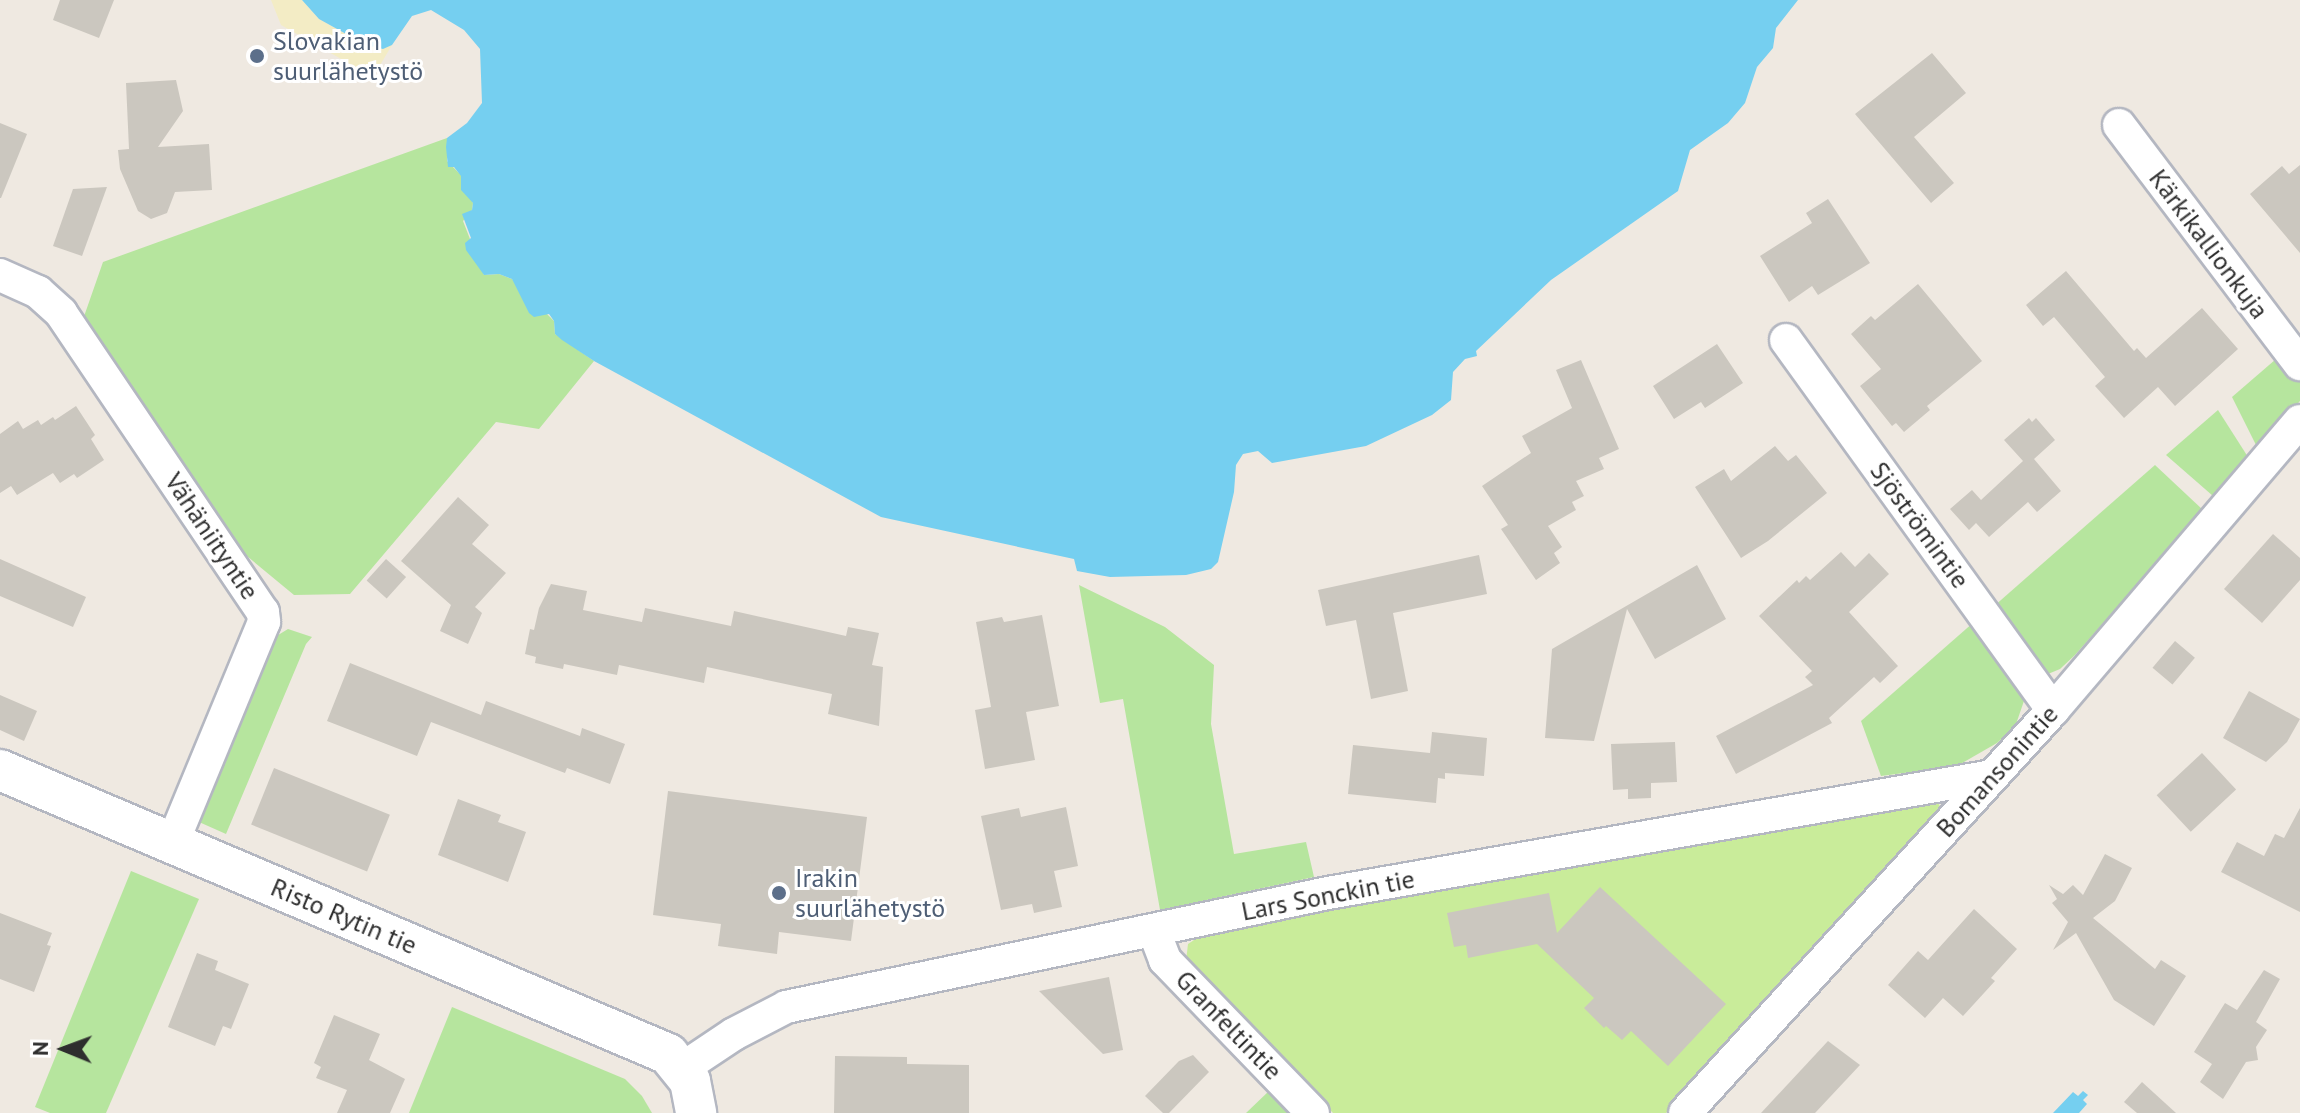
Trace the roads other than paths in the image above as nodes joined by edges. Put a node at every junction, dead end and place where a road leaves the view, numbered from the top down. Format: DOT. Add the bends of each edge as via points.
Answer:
graph roads {
  1 [pos="2119,125"];
  2 [pos="0,275"];
  3 [pos="1786,340"];
  4 [pos="2300,364"];
  5 [pos="2300,421"];
  6 [pos="2053,710"];
  7 [pos="0,770"];
  8 [pos="1992,776"];
  9 [pos="172,844"];
  10 [pos="1154,931"];
  11 [pos="683,1068"];
  12 [pos="696,1113"];
  13 [pos="1313,1113"];
  14 [pos="1685,1113"];
  1 -- 4 [label="street, Kärkikallionkuja"];
  2 -- 9 [label="street, Vähäniityntie" via="38,292 61,313 263,612 264,622"];
  3 -- 6 [label="street, Sjöströmintie"];
  5 -- 6 [label="street, Bomansonintie"];
  6 -- 8 [label="street, Bomansonintie"];
  7 -- 9 [label="street, Risto Rytin tie"];
  8 -- 10 [label="street, Lars Sonckin tie" via="1328,893"];
  8 -- 14 [label="street, Bomansonintie"];
  9 -- 11 [label="street, Risto Rytin tie" via="652,1046"];
  10 -- 11 [label="street, Lars Sonckin tie" via="775,1010"];
  10 -- 13 [label="street, Granfeltintie" via="1165,960"];
  11 -- 12 [label="street"];
}
